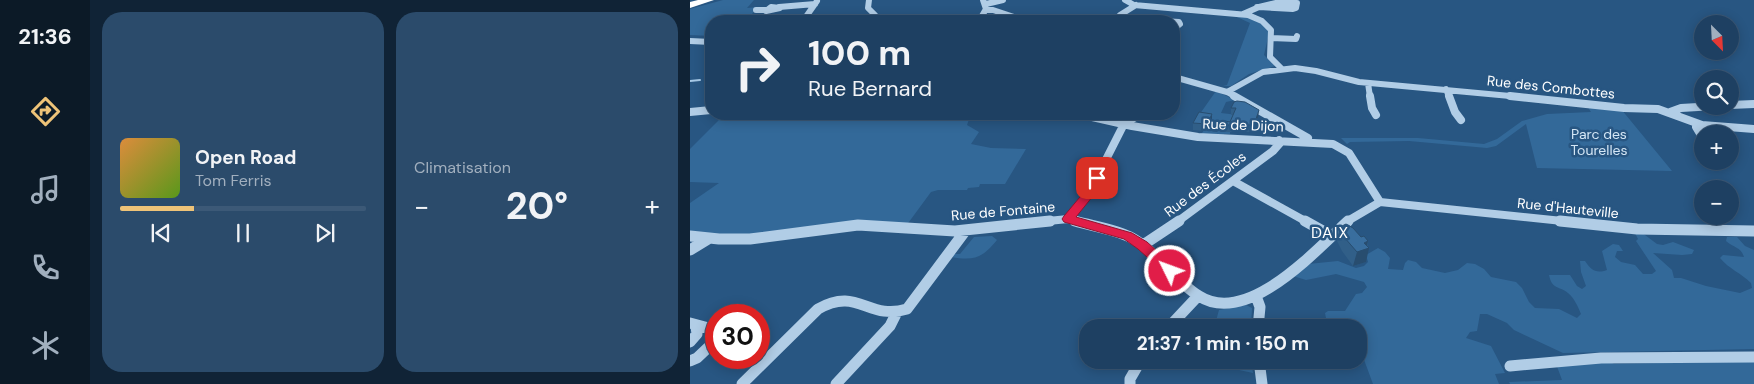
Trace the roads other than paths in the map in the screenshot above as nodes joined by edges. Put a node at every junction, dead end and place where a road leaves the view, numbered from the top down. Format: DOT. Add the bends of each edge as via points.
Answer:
graph roads {
  1 [pos="702,0"];
  2 [pos="709,0"];
  3 [pos="869,0"];
  4 [pos="992,0"];
  5 [pos="1003,0"];
  6 [pos="1125,0"];
  7 [pos="1167,0"];
  8 [pos="690,4"];
  9 [pos="815,4"];
  10 [pos="985,4"];
  11 [pos="1136,5"];
  12 [pos="1163,7"];
  13 [pos="1257,7"];
  14 [pos="756,10"];
  15 [pos="766,10"];
  16 [pos="1243,14"];
  17 [pos="807,15"];
  18 [pos="874,15"];
  19 [pos="1008,15"];
  20 [pos="1120,15"];
  21 [pos="1296,36"];
  22 [pos="1271,38"];
  23 [pos="690,41"];
  24 [pos="705,42"];
  25 [pos="1281,68"];
  26 [pos="1180,79"];
  27 [pos="1368,83"];
  28 [pos="1446,89"];
  29 [pos="1227,92"];
  30 [pos="1754,104"];
  31 [pos="1739,105"];
  32 [pos="1694,107"];
  33 [pos="705,111"];
  34 [pos="690,112"];
  35 [pos="1670,112"];
  36 [pos="1376,114"];
  37 [pos="1106,120"];
  38 [pos="1130,120"];
  39 [pos="1461,120"];
  40 [pos="1124,124"];
  41 [pos="1698,124"];
  42 [pos="1754,129"];
  43 [pos="1279,140"];
  44 [pos="1304,141"];
  45 [pos="1233,181"];
  46 [pos="1380,202"];
  47 [pos="1068,219"];
  48 [pos="966,230"];
  49 [pos="1754,231"];
  50 [pos="1330,235"];
  51 [pos="691,237"];
  52 [pos="708,238"];
  53 [pos="1142,246"];
  54 [pos="690,250"];
  55 [pos="1198,296"];
  56 [pos="1256,296"];
  57 [pos="896,314"];
  58 [pos="1176,319"];
  59 [pos="1259,319"];
  60 [pos="693,324"];
  61 [pos="690,342"];
  62 [pos="705,350"];
  63 [pos="1754,357"];
  64 [pos="690,362"];
  65 [pos="1510,366"];
  66 [pos="1136,369"];
  67 [pos="1260,369"];
  68 [pos="742,384"];
  69 [pos="836,384"];
  70 [pos="1130,384"];
  71 [pos="1262,384"];
  1 -- 8 [label="highway"];
  2 -- 8 [label="highway"];
  3 -- 18 [label="street" via="868,8"];
  4 -- 10 [label="street"];
  5 -- 10 [label="street"];
  6 -- 11 [label="street"];
  7 -- 12 [label="street"];
  9 -- 15 [label="street"];
  9 -- 17 [label="street"];
  10 -- 19 [label="street"];
  11 -- 12 [label="street"];
  11 -- 20 [label="street"];
  12 -- 16 [label="street"];
  13 -- 13 [label="street" via="1272,0 1297,3 1295,9"];
  13 -- 16 [label="street"];
  14 -- 15 [label="street"];
  16 -- 22 [label="street" via="1266,23 1271,30"];
  21 -- 22 [label="street" via="1296,40"];
  22 -- 25 [label="street" via="1270,57"];
  23 -- 24 [label="street"];
  25 -- 27 [label="street, Rue des Combottes" via="1309,69"];
  25 -- 29 [label="street, Rue des Combottes" via="1257,74"];
  26 -- 29 [label="street"];
  27 -- 28 [label="street, Rue des Combottes"];
  27 -- 36 [label="street"];
  28 -- 35 [label="street, Rue des Combottes"];
  28 -- 39 [label="street"];
  29 -- 44 [label="street" via="1308,138"];
  30 -- 31 [label="street"];
  32 -- 35 [label="street"];
  33 -- 34 [label="street"];
  35 -- 41 [label="street"];
  37 -- 40 [label="street, Rue de Dijon"];
  38 -- 40 [label="street"];
  40 -- 43 [label="street, Rue de Dijon" via="1198,138"];
  40 -- 47 [label="street" via="1089,193"];
  41 -- 42 [label="street"];
  43 -- 44 [label="street, Rue de Dijon"];
  43 -- 45 [label="street, Rue des Écoles" via="1273,151"];
  44 -- 46 [label="street, Rue de Dijon" via="1333,144 1345,149"];
  45 -- 50 [label="street"];
  45 -- 53 [label="street, Rue des Écoles"];
  46 -- 49 [label="street, Rue d'Hauteville" via="1637,229"];
  46 -- 50 [label="street, Rue de Fontaine" via="1350,218"];
  47 -- 48 [label="street, Rue de Fontaine"];
  47 -- 53 [label="street, Rue de Fontaine" via="1128,236"];
  48 -- 52 [label="street, Rue de Fontaine" via="858,225 750,239"];
  48 -- 57 [label="street" via="910,306"];
  50 -- 56 [label="street, Rue de Fontaine" via="1306,259"];
  51 -- 52 [label="street, Rue de Fontaine"];
  52 -- 54 [label="street"];
  53 -- 55 [label="street, Rue de Fontaine"];
  55 -- 56 [label="street, Rue de Fontaine" via="1225,304"];
  55 -- 58 [label="street"];
  56 -- 59 [label="street" via="1260,307"];
  57 -- 68 [label="street" via="887,314 847,299 830,302 811,316"];
  57 -- 69 [label="street" via="890,326"];
  60 -- 61 [label="street" via="697,334"];
  62 -- 64 [label="street"];
  63 -- 65 [label="street" via="1597,357"];
  66 -- 70 [label="street"];
  67 -- 71 [label="street"];
}
